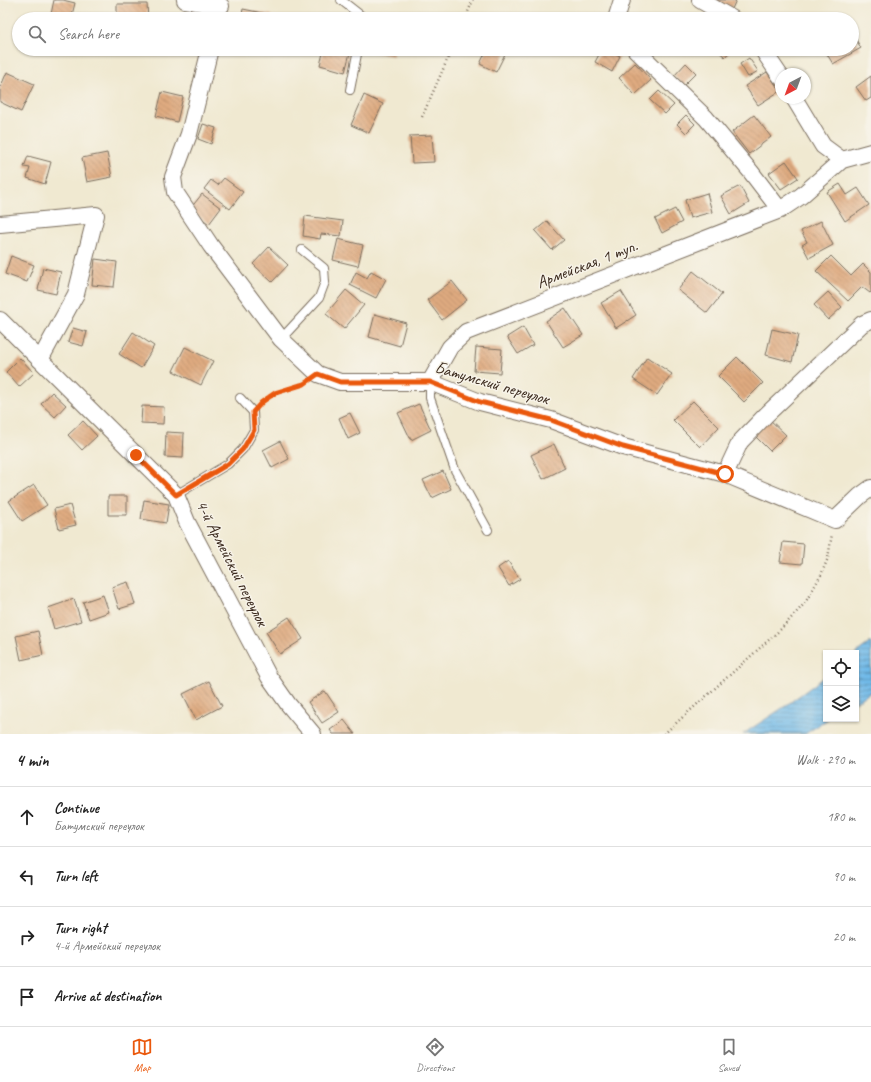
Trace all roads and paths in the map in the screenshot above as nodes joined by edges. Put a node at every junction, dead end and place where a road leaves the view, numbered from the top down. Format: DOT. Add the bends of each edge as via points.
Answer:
graph roads {
  1 [pos="184,0"];
  2 [pos="341,0"];
  3 [pos="473,0"];
  4 [pos="622,0"];
  5 [pos="700,0"];
  6 [pos="220,8"];
  7 [pos="356,12"];
  8 [pos="468,12"];
  9 [pos="618,12"];
  10 [pos="721,12"];
  11 [pos="208,56"];
  12 [pos="357,56"];
  13 [pos="449,56"];
  14 [pos="642,56"];
  15 [pos="767,56"];
  16 [pos="775,68"];
  17 [pos="350,90"];
  18 [pos="798,104"];
  19 [pos="422,117"];
  20 [pos="871,152"];
  21 [pos="842,160"];
  22 [pos="780,210"];
  23 [pos="0,224"];
  24 [pos="302,250"];
  25 [pos="0,320"];
  26 [pos="871,320"];
  27 [pos="281,339"];
  28 [pos="40,360"];
  29 [pos="318,374"];
  30 [pos="430,382"];
  31 [pos="240,398"];
  32 [pos="253,412"];
  33 [pos="725,474"];
  34 [pos="871,488"];
  35 [pos="176,495"];
  36 [pos="839,516"];
  37 [pos="488,530"];
  38 [pos="313,734"];
  39 [pos="664,734"];
  1 -- 6 [label="street"];
  2 -- 7 [label="lane"];
  3 -- 8 [label="path"];
  4 -- 9 [label="street"];
  5 -- 10 [label="street"];
  11 -- 27 [label="street, Батумский переулок" via="189,134 173,177 175,192 211,246"];
  12 -- 17 [label="lane"];
  13 -- 19 [label="path"];
  14 -- 22 [label="street" via="706,118"];
  15 -- 16 [label="street"];
  18 -- 21 [label="street" via="823,146"];
  20 -- 21 [label="street, Армейская, 1 туп."];
  21 -- 22 [label="street, Армейская, 1 туп." via="801,196"];
  22 -- 30 [label="street, Армейская, 1 туп." via="466,332 450,347"];
  23 -- 28 [label="street" via="96,215 76,294"];
  24 -- 27 [label="lane" via="324,268 324,282 319,298"];
  25 -- 28 [label="street, 4-й Армейский переулок"];
  26 -- 33 [label="street" via="862,324 740,442"];
  27 -- 29 [label="street, Батумский переулок"];
  28 -- 35 [label="street, 4-й Армейский переулок"];
  29 -- 30 [label="street, Батумский переулок" via="340,382"];
  29 -- 32 [label="path" via="304,384 275,393"];
  30 -- 33 [label="street, Батумский переулок" via="480,402 551,420 623,447"];
  30 -- 37 [label="lane" via="430,398 455,470"];
  31 -- 32 [label="lane"];
  32 -- 35 [label="lane" via="254,430 243,449 228,464"];
  33 -- 36 [label="street, Батумский переулок"];
  34 -- 36 [label="street"];
  35 -- 38 [label="street, 4-й Армейский переулок" via="187,522 270,677"];
  36 -- 39 [label="path" via="821,576 805,603 781,629"];
}
